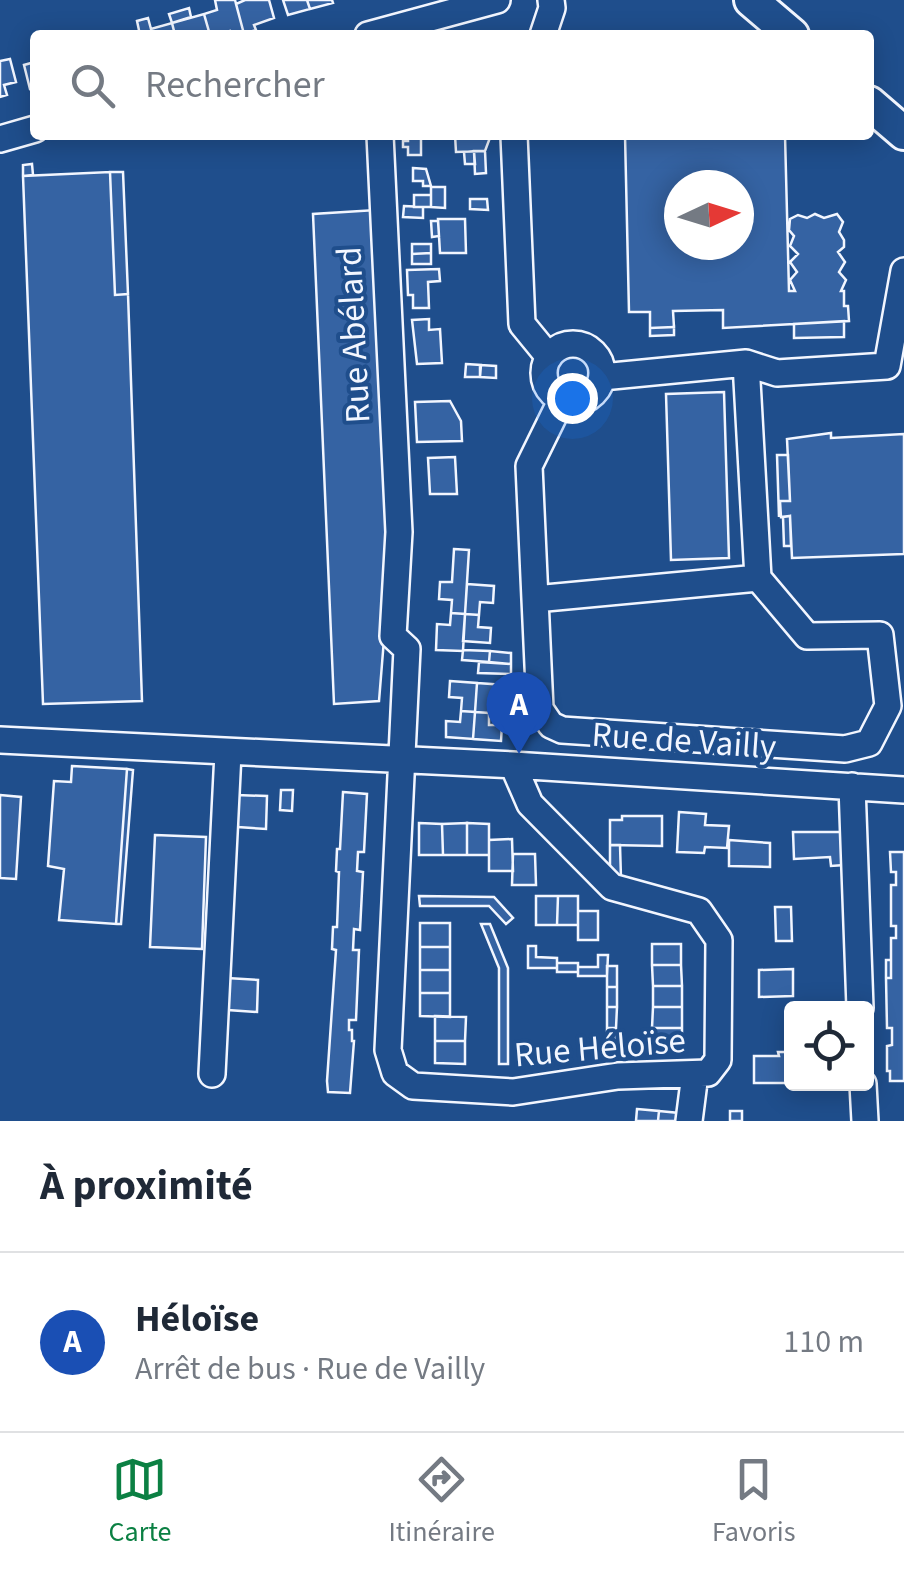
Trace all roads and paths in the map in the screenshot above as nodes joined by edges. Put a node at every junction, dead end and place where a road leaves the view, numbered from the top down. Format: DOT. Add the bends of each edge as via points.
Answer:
graph roads {
  1 [pos="497,0"];
  2 [pos="551,0"];
  3 [pos="751,0"];
  4 [pos="388,30"];
  5 [pos="545,30"];
  6 [pos="786,30"];
  7 [pos="874,106"];
  8 [pos="30,130"];
  9 [pos="904,133"];
  10 [pos="0,139"];
  11 [pos="380,140"];
  12 [pos="514,140"];
  13 [pos="904,271"];
  14 [pos="549,357"];
  15 [pos="746,362"];
  16 [pos="602,376"];
  17 [pos="562,400"];
  18 [pos="758,578"];
  19 [pos="535,599"];
  20 [pos="0,740"];
  21 [pos="228,753"];
  22 [pos="399,761"];
  23 [pos="513,765"];
  24 [pos="852,786"];
  25 [pos="904,790"];
  26 [pos="860,1001"];
  27 [pos="212,1074"];
  28 [pos="696,1074"];
  29 [pos="863,1091"];
  30 [pos="689,1121"];
  31 [pos="865,1121"];
  1 -- 4 [label="street"];
  2 -- 5 [label="street"];
  3 -- 6 [label="main road"];
  7 -- 9 [label="main road"];
  8 -- 10 [label="street"];
  11 -- 22 [label="street, Rue Abélard" via="399,532 393,636 406,649"];
  12 -- 14 [label="street" via="522,324"];
  13 -- 15 [label="street" via="886,366 777,373"];
  14 -- 16 [label="street" via="564,346 583,346 598,358"];
  14 -- 17 [label="street" via="546,382"];
  15 -- 16 [label="street"];
  15 -- 18 [label="street"];
  16 -- 17 [label="street" via="588,398"];
  17 -- 19 [label="street" via="529,466"];
  18 -- 19 [label="street"];
  18 -- 19 [label="street" via="807,636 880,635 888,706 870,744 845,749 550,725 540,709"];
  20 -- 21 [label="street, Rue de Vailly"];
  21 -- 22 [label="street, Rue de Vailly"];
  21 -- 27 [label="street"];
  22 -- 23 [label="street, Rue de Vailly"];
  22 -- 28 [label="street, Rue Héloïse" via="388,1050 394,1073 413,1086 513,1092 618,1076"];
  23 -- 24 [label="street, Rue de Vailly"];
  23 -- 28 [label="street, Rue Héloïse" via="530,804 612,887 699,912 719,940 718,1060 708,1073"];
  24 -- 25 [label="street, Rue de Vailly"];
  24 -- 26 [label="street"];
  28 -- 30 [label="street"];
  29 -- 31 [label="street"];
}
